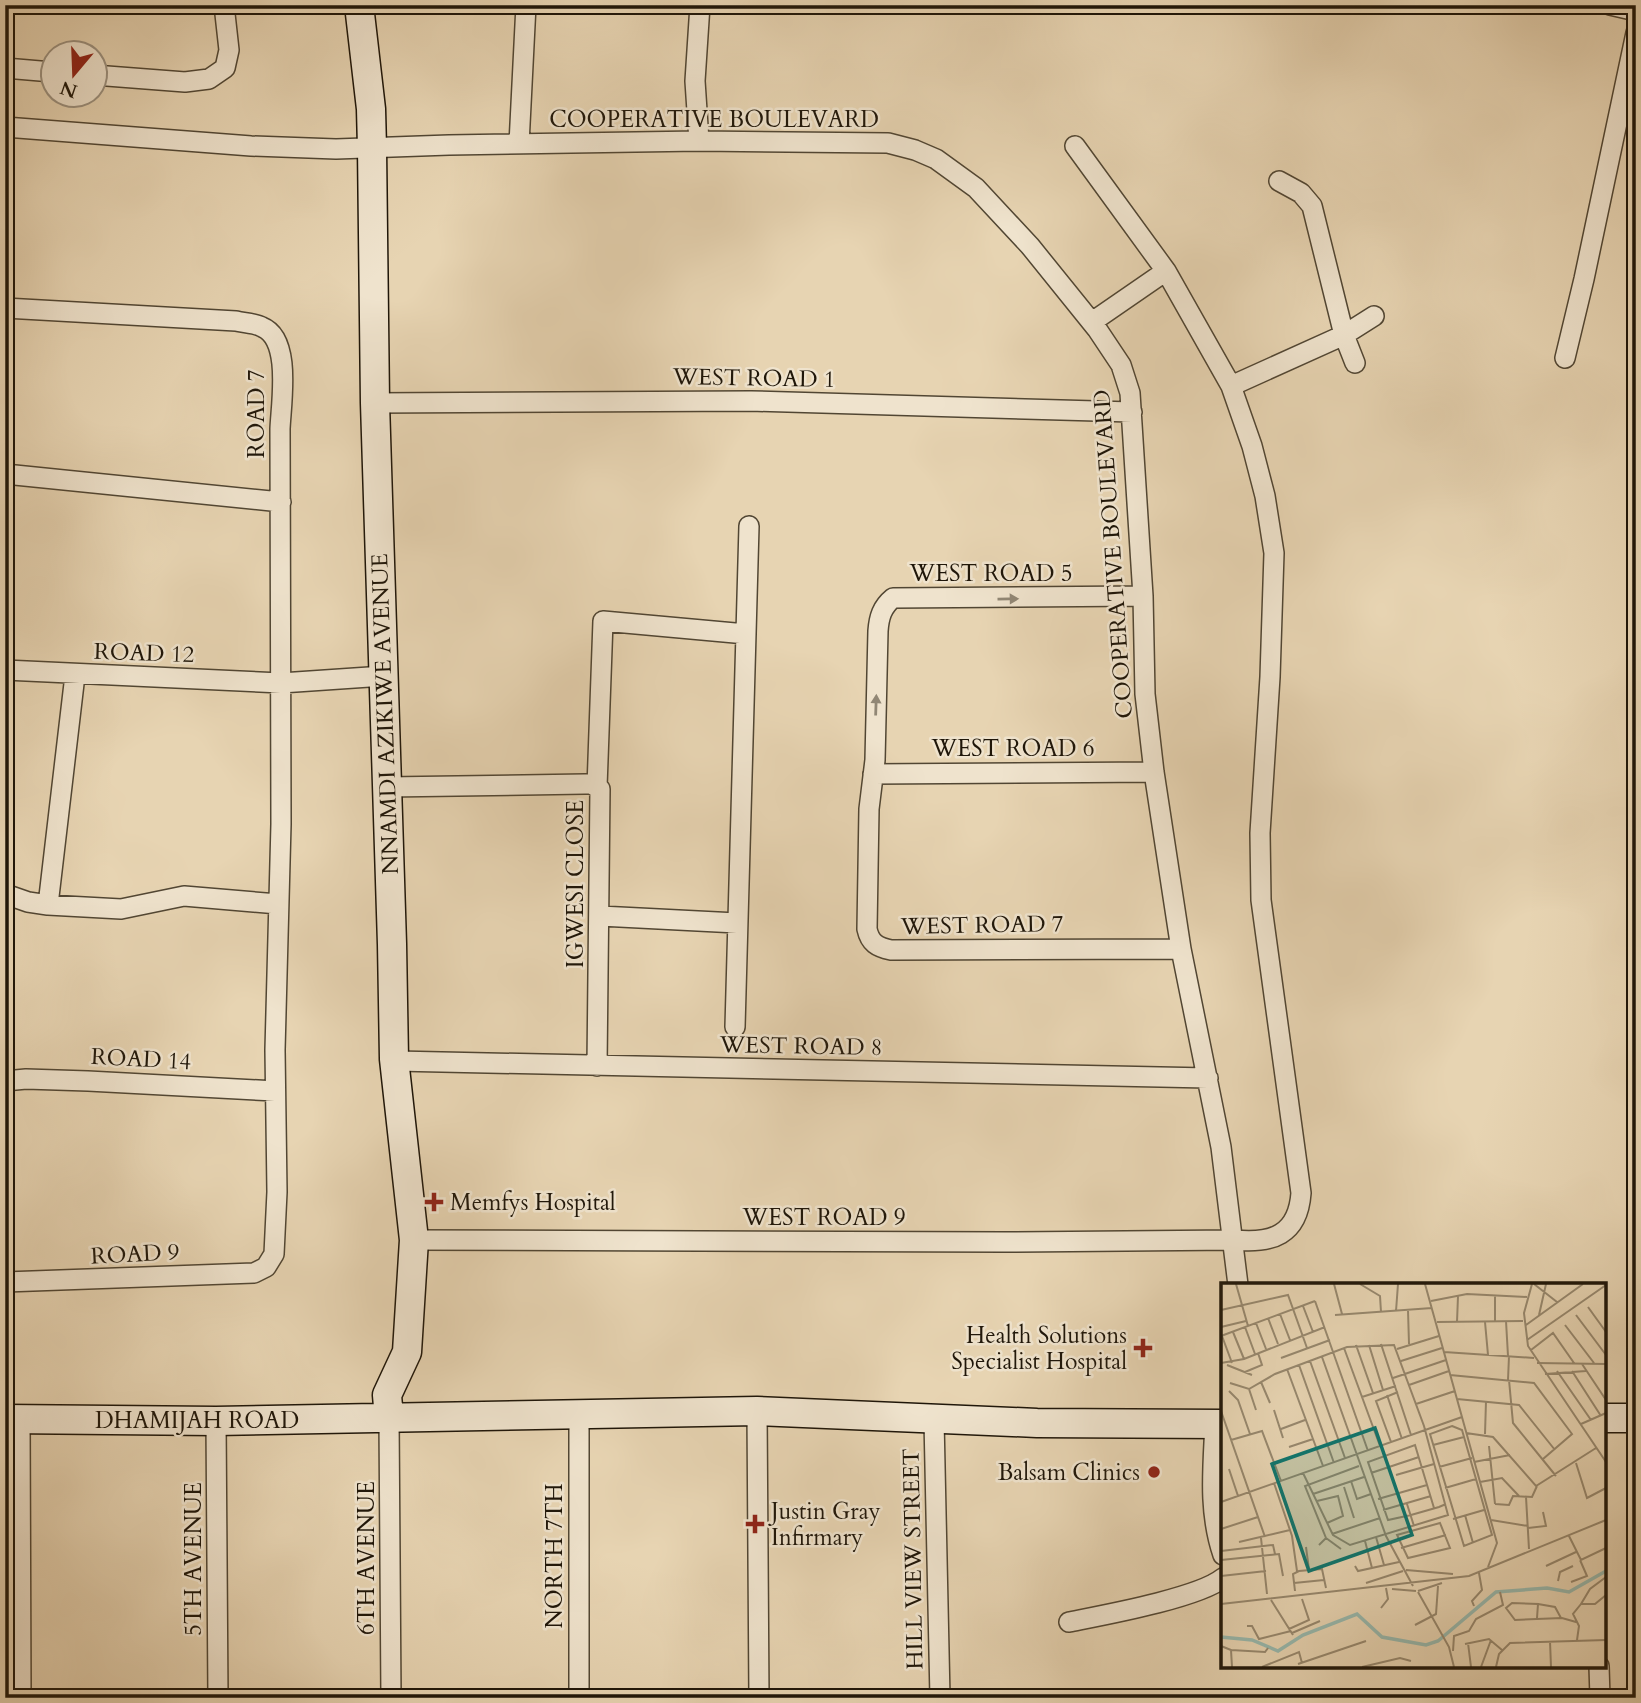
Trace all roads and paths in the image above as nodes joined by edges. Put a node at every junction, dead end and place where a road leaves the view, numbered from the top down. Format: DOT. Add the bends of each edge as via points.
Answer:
graph roads {
  1 [pos="224,5"];
  2 [pos="359,5"];
  3 [pos="526,5"];
  4 [pos="700,5"];
  5 [pos="1610,5"];
  6 [pos="1636,11"];
  7 [pos="1636,33"];
  8 [pos="5,68"];
  9 [pos="38,71"];
  10 [pos="108,76"];
  11 [pos="5,127"];
  12 [pos="699,141"];
  13 [pos="519,144"];
  14 [pos="1075,146"];
  15 [pos="372,148"];
  16 [pos="1279,181"];
  17 [pos="1166,271"];
  18 [pos="5,308"];
  19 [pos="1374,316"];
  20 [pos="1092,322"];
  21 [pos="1344,335"];
  22 [pos="1565,358"];
  23 [pos="1355,363"];
  24 [pos="1231,386"];
  25 [pos="375,403"];
  26 [pos="1132,412"];
  27 [pos="5,474"];
  28 [pos="281,502"];
  29 [pos="749,526"];
  30 [pos="1143,596"];
  31 [pos="746,634"];
  32 [pos="5,670"];
  33 [pos="75,675"];
  34 [pos="384,676"];
  35 [pos="281,683"];
  36 [pos="1154,772"];
  37 [pos="873,774"];
  38 [pos="597,786"];
  39 [pos="387,788"];
  40 [pos="5,894"];
  41 [pos="278,904"];
  42 [pos="48,905"];
  43 [pos="600,916"];
  44 [pos="737,923"];
  45 [pos="1181,949"];
  46 [pos="735,1027"];
  47 [pos="394,1059"];
  48 [pos="597,1066"];
  49 [pos="1208,1078"];
  50 [pos="5,1081"];
  51 [pos="275,1091"];
  52 [pos="414,1240"];
  53 [pos="1234,1240"];
  54 [pos="265,1267"];
  55 [pos="5,1282"];
  56 [pos="1238,1283"];
  57 [pos="757,1411"];
  58 [pos="579,1414"];
  59 [pos="389,1418"];
  60 [pos="1606,1418"];
  61 [pos="1636,1418"];
  62 [pos="12,1419"];
  63 [pos="934,1420"];
  64 [pos="216,1421"];
  65 [pos="1219,1424"];
  66 [pos="1221,1549"];
  67 [pos="1221,1579"];
  68 [pos="1069,1622"];
  69 [pos="1599,1668"];
  70 [pos="21,1698"];
  71 [pos="218,1698"];
  72 [pos="391,1698"];
  73 [pos="579,1698"];
  74 [pos="759,1698"];
  75 [pos="940,1698"];
  76 [pos="1600,1698"];
  1 -- 10 [label="street" via="229,50 225,68 209,79 185,82"];
  2 -- 15 [label="main road, NNAMDI AZIKIWE AVENUE"];
  3 -- 13 [label="street"];
  4 -- 12 [label="street" via="695,81"];
  5 -- 6 [label="street"];
  7 -- 22 [label="street"];
  8 -- 9 [label="street"];
  11 -- 15 [label="street, COOPERATIVE BOULEVARD" via="251,146"];
  12 -- 13 [label="street, COOPERATIVE BOULEVARD"];
  12 -- 20 [label="street, COOPERATIVE BOULEVARD" via="888,143 936,159 976,188"];
  13 -- 15 [label="street, COOPERATIVE BOULEVARD"];
  14 -- 17 [label="street, WEST ROAD 9"];
  15 -- 25 [label="main road, NNAMDI AZIKIWE AVENUE"];
  16 -- 21 [label="street" via="1301,193 1312,206"];
  17 -- 20 [label="street"];
  17 -- 24 [label="street, WEST ROAD 9"];
  18 -- 28 [label="street, ROAD 7" via="262,326 279,345 282,367"];
  19 -- 21 [label="street"];
  20 -- 26 [label="street, COOPERATIVE BOULEVARD" via="1121,365"];
  21 -- 23 [label="street"];
  21 -- 24 [label="street"];
  24 -- 53 [label="street, WEST ROAD 9" via="1265,496 1274,553 1260,833 1261,900 1301,1193 1300,1211 1273,1239"];
  25 -- 26 [label="street, WEST ROAD 1" via="751,401"];
  25 -- 34 [label="main road, NNAMDI AZIKIWE AVENUE"];
  26 -- 30 [label="street, COOPERATIVE BOULEVARD"];
  27 -- 28 [label="street"];
  28 -- 35 [label="street, ROAD 7"];
  29 -- 31 [label="street"];
  30 -- 36 [label="street, COOPERATIVE BOULEVARD" via="1145,694"];
  37 -- 30 [label="street, WEST ROAD 5, one-way" via="879,618 893,598"];
  31 -- 38 [label="street" via="603,621"];
  31 -- 44 [label="street"];
  32 -- 33 [label="street, ROAD 12"];
  33 -- 35 [label="street, ROAD 12"];
  33 -- 42 [label="street"];
  34 -- 35 [label="street, ROAD 12"];
  34 -- 39 [label="main road, NNAMDI AZIKIWE AVENUE"];
  35 -- 41 [label="street, ROAD 7"];
  36 -- 37 [label="street, WEST ROAD 6"];
  36 -- 45 [label="street, COOPERATIVE BOULEVARD"];
  37 -- 45 [label="street, WEST ROAD 7" via="866,919 874,944 901,951"];
  38 -- 39 [label="street, IGWESI CLOSE"];
  38 -- 43 [label="street, IGWESI CLOSE" via="601,794"];
  39 -- 47 [label="main road, NNAMDI AZIKIWE AVENUE"];
  40 -- 42 [label="street"];
  41 -- 42 [label="street" via="184,896 121,909"];
  41 -- 51 [label="street, ROAD 7"];
  43 -- 44 [label="street"];
  43 -- 48 [label="street, IGWESI CLOSE"];
  44 -- 46 [label="street"];
  45 -- 49 [label="street, COOPERATIVE BOULEVARD"];
  47 -- 48 [label="street, WEST ROAD 8"];
  47 -- 52 [label="main road, NNAMDI AZIKIWE AVENUE"];
  48 -- 49 [label="street, WEST ROAD 8"];
  49 -- 53 [label="street, COOPERATIVE BOULEVARD"];
  50 -- 51 [label="street, ROAD 14"];
  51 -- 54 [label="street, ROAD 7" via="274,1254"];
  52 -- 53 [label="street, WEST ROAD 9"];
  52 -- 59 [label="main road, NNAMDI AZIKIWE AVENUE" via="407,1352 387,1395"];
  53 -- 56 [label="street, COOPERATIVE BOULEVARD"];
  54 -- 55 [label="street, ROAD 9" via="254,1273"];
  57 -- 58 [label="main road, DHAMIJAH ROAD"];
  57 -- 63 [label="main road, DHAMIJAH ROAD"];
  57 -- 74 [label="street"];
  58 -- 59 [label="main road, DHAMIJAH ROAD"];
  58 -- 73 [label="street, NORTH 7TH"];
  59 -- 64 [label="main road, DHAMIJAH ROAD"];
  59 -- 72 [label="street, 6TH AVENUE"];
  60 -- 61 [label="main road"];
  62 -- 64 [label="main road, DHAMIJAH ROAD"];
  62 -- 70 [label="street"];
  63 -- 65 [label="main road, DHAMIJAH ROAD"];
  63 -- 75 [label="street, HILL VIEW STREET"];
  64 -- 71 [label="street, 5TH AVENUE"];
  65 -- 66 [label="street" via="1212,1505"];
  67 -- 68 [label="street" via="1192,1592"];
  69 -- 76 [label="street"];
}
